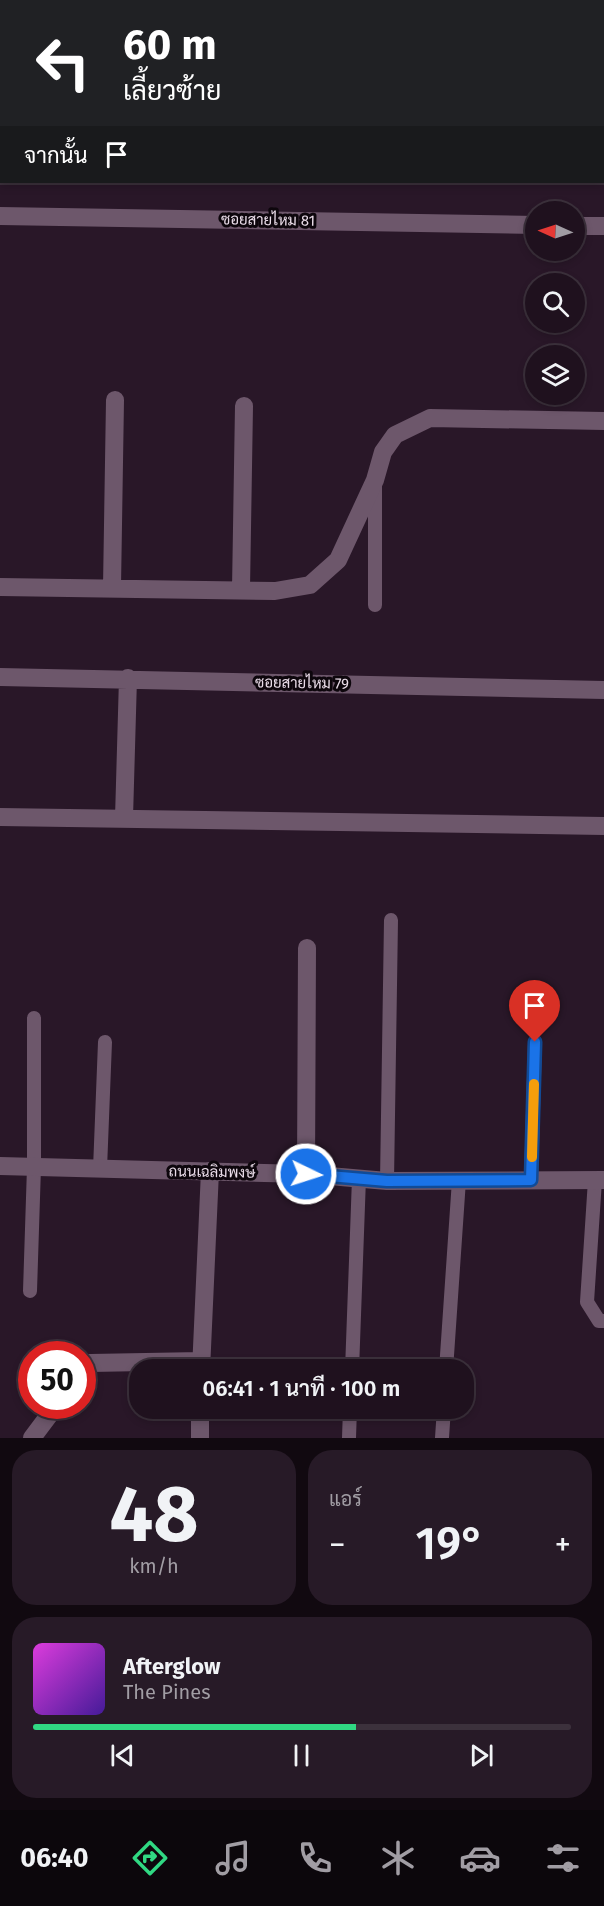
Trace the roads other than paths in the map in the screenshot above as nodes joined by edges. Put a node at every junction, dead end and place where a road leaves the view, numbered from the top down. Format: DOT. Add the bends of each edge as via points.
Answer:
graph roads {
  1 [pos="0,216"];
  2 [pos="525,225"];
  3 [pos="585,226"];
  4 [pos="604,226"];
  5 [pos="115,400"];
  6 [pos="244,406"];
  7 [pos="604,421"];
  8 [pos="375,480"];
  9 [pos="0,587"];
  10 [pos="112,587"];
  11 [pos="241,589"];
  12 [pos="375,605"];
  13 [pos="0,676"];
  14 [pos="128,678"];
  15 [pos="604,690"];
  16 [pos="0,816"];
  17 [pos="124,818"];
  18 [pos="604,826"];
  19 [pos="391,920"];
  20 [pos="307,948"];
  21 [pos="34,1018"];
  22 [pos="105,1042"];
  23 [pos="535,1042"];
  24 [pos="0,1166"];
  25 [pos="34,1167"];
  26 [pos="100,1169"];
  27 [pos="210,1172"];
  28 [pos="306,1174"];
  29 [pos="359,1178"];
  30 [pos="459,1180"];
  31 [pos="531,1180"];
  32 [pos="599,1180"];
  33 [pos="387,1181"];
  34 [pos="30,1291"];
  35 [pos="604,1321"];
  36 [pos="201,1359"];
  37 [pos="352,1359"];
  38 [pos="447,1359"];
  39 [pos="96,1363"];
  40 [pos="129,1364"];
  41 [pos="46,1419"];
  42 [pos="200,1419"];
  43 [pos="350,1419"];
  44 [pos="443,1419"];
  45 [pos="32,1438"];
  46 [pos="200,1438"];
  47 [pos="349,1438"];
  48 [pos="442,1438"];
  1 -- 2 [label="street, ซอยสายไหม 81"];
  3 -- 4 [label="street"];
  5 -- 10 [label="street"];
  6 -- 11 [label="street"];
  7 -- 8 [label="street" via="430,418 395,435 383,452"];
  8 -- 11 [label="street" via="338,560 310,585 275,591"];
  8 -- 12 [label="lane"];
  9 -- 10 [label="street"];
  10 -- 11 [label="street"];
  13 -- 14 [label="street, ซอยสายไหม 79"];
  14 -- 15 [label="street, ซอยสายไหม 79"];
  14 -- 17 [label="street"];
  16 -- 17 [label="street"];
  17 -- 18 [label="street"];
  19 -- 33 [label="lane"];
  20 -- 28 [label="street"];
  21 -- 25 [label="lane"];
  22 -- 26 [label="lane"];
  23 -- 31 [label="lane"];
  24 -- 25 [label="street, ถนนเฉลิมพงษ์"];
  25 -- 26 [label="street, ถนนเฉลิมพงษ์"];
  25 -- 34 [label="lane"];
  26 -- 27 [label="street, ถนนเฉลิมพงษ์"];
  27 -- 28 [label="street, ถนนเฉลิมพงษ์"];
  27 -- 36 [label="street"];
  28 -- 29 [label="street, ถนนเฉลิมพงษ์"];
  29 -- 33 [label="street, ถนนเฉลิมพงษ์"];
  29 -- 37 [label="lane"];
  30 -- 31 [label="street, ถนนเฉลิมพงษ์"];
  30 -- 33 [label="street, ถนนเฉลิมพงษ์"];
  30 -- 38 [label="lane"];
  31 -- 32 [label="street, ถนนเฉลิมพงษ์"];
  32 -- 35 [label="lane" via="587,1302 599,1321"];
  39 -- 40 [label="street"];
  41 -- 45 [label="street"];
  42 -- 46 [label="street"];
  43 -- 47 [label="lane"];
  44 -- 48 [label="lane"];
}
